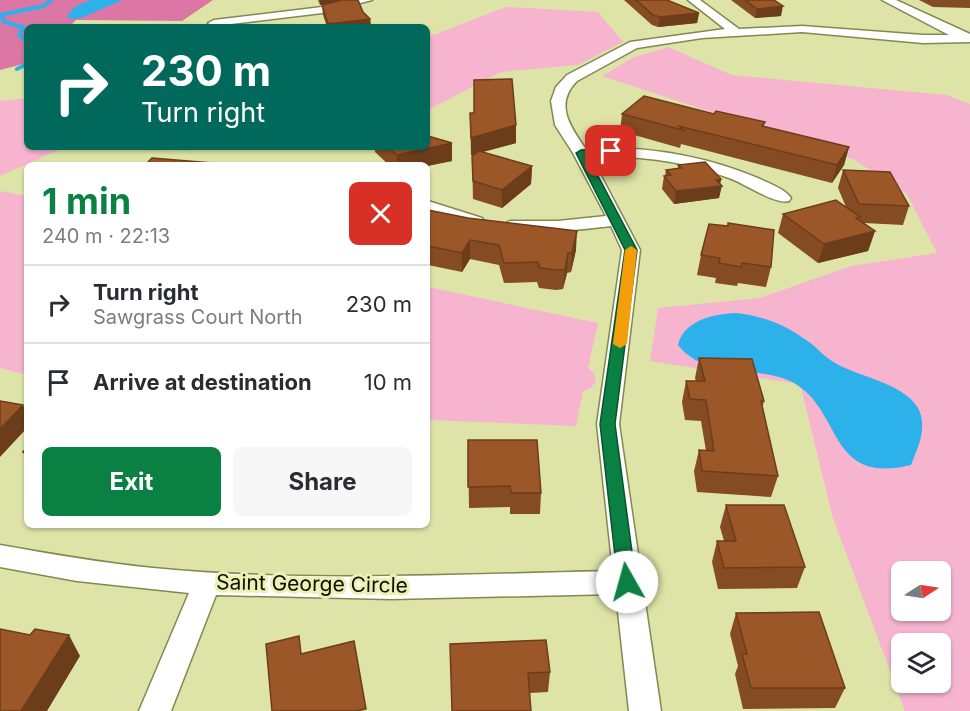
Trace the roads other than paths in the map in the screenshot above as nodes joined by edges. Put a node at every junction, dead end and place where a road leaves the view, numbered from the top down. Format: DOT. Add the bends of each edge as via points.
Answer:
graph roads {
  1 [pos="367,0"];
  2 [pos="693,0"];
  3 [pos="887,0"];
  4 [pos="214,23"];
  5 [pos="736,33"];
  6 [pos="969,39"];
  7 [pos="581,153"];
  8 [pos="783,198"];
  9 [pos="430,207"];
  10 [pos="617,220"];
  11 [pos="0,556"];
  12 [pos="208,582"];
  13 [pos="627,582"];
  14 [pos="155,711"];
  15 [pos="645,711"];
  1 -- 4 [label="street" via="322,10"];
  2 -- 5 [label="street"];
  3 -- 6 [label="street"];
  5 -- 6 [label="street" via="802,29"];
  5 -- 7 [label="street" via="634,45 572,78 563,87 558,113"];
  7 -- 8 [label="street" via="630,152 678,158 754,181"];
  7 -- 10 [label="street"];
  9 -- 10 [label="street" via="481,224 558,226"];
  10 -- 13 [label="street" via="631,250 630,273 608,424"];
  11 -- 12 [label="street, Saint George Circle" via="115,578"];
  12 -- 13 [label="street, Saint George Circle" via="342,588"];
  12 -- 14 [label="street"];
  13 -- 15 [label="street"];
}
